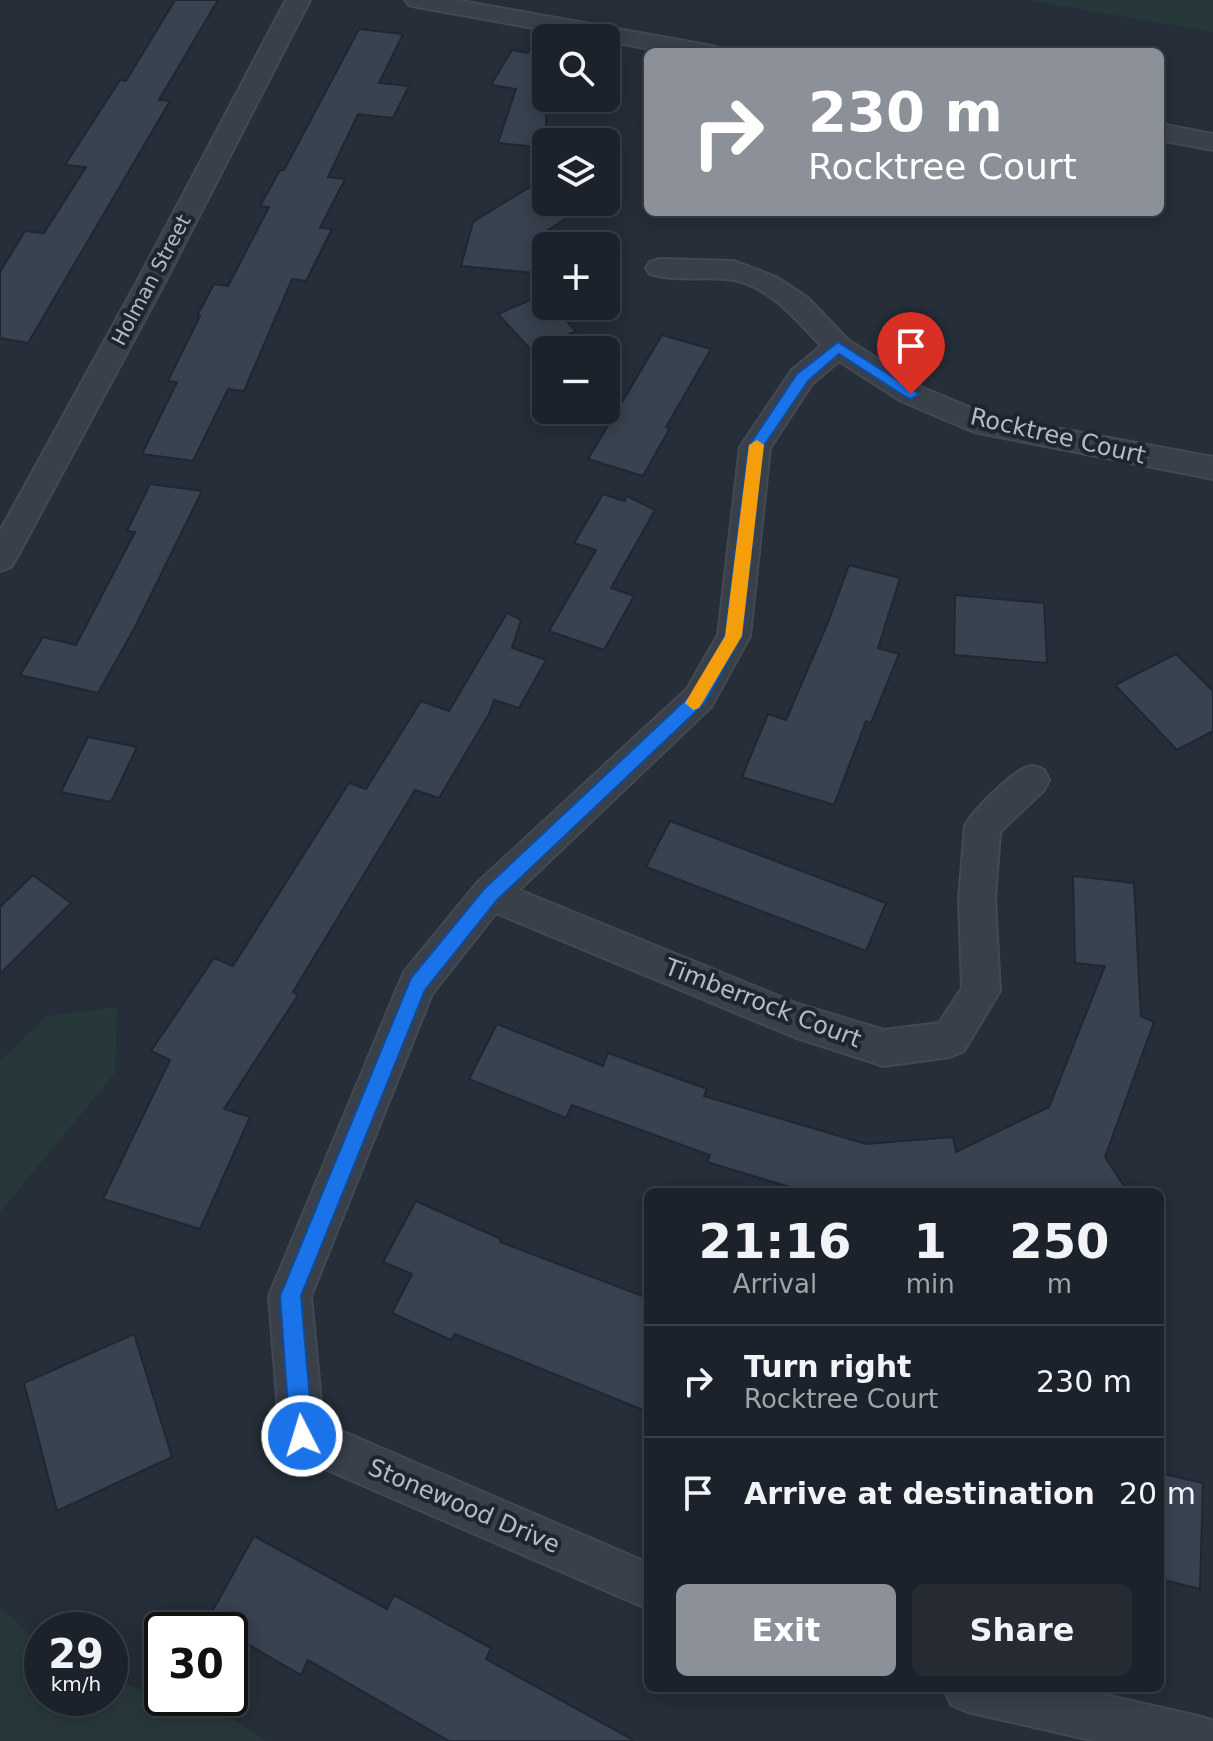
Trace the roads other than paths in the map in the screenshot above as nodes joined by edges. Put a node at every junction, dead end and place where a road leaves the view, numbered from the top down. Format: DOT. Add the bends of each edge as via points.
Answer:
graph roads {
  1 [pos="298,0"];
  2 [pos="417,0"];
  3 [pos="685,48"];
  4 [pos="1164,133"];
  5 [pos="1213,142"];
  6 [pos="660,268"];
  7 [pos="838,347"];
  8 [pos="1213,468"];
  9 [pos="0,492"];
  10 [pos="33,497"];
  11 [pos="0,559"];
  12 [pos="1032,780"];
  13 [pos="490,894"];
  14 [pos="644,1584"];
  15 [pos="986,1692"];
  16 [pos="1202,1741"];
  1 -- 10 [label="street, Holman Street"];
  2 -- 3 [label="street"];
  4 -- 5 [label="street"];
  6 -- 7 [label="street, Rocktree Court" via="734,270 766,283 798,304"];
  7 -- 8 [label="street, Rocktree Court" via="911,394 984,425"];
  7 -- 13 [label="street, Stonewood Drive" via="802,377 755,447 734,636 699,698"];
  9 -- 10 [label="street"];
  10 -- 11 [label="street, Holman Street"];
  12 -- 13 [label="street, Timberrock Court" via="983,826 977,899 981,991 950,1039 884,1048 794,1020"];
  13 -- 14 [label="street, Stonewood Drive" via="417,984 290,1296 302,1436"];
  15 -- 16 [label="street"];
}
